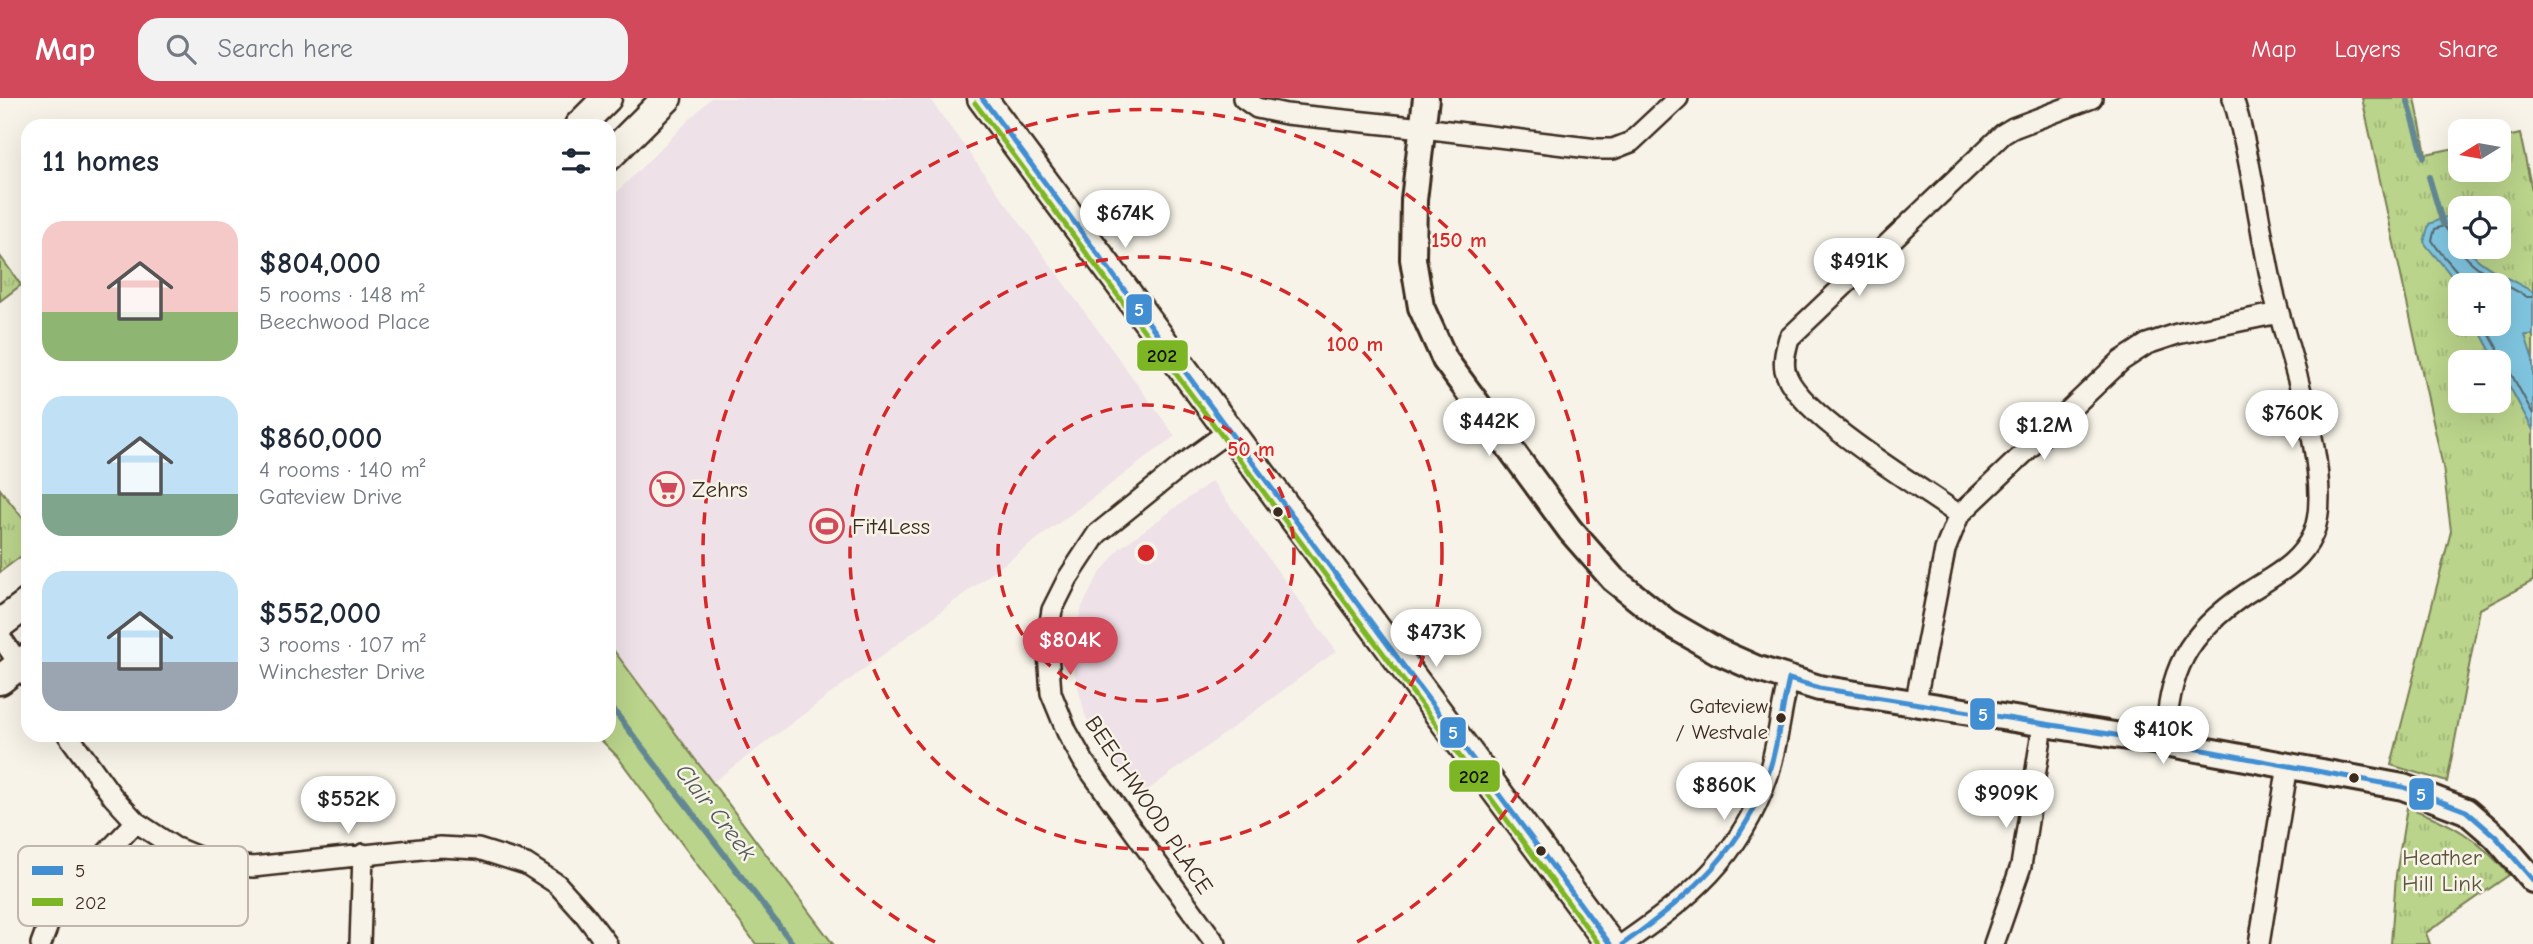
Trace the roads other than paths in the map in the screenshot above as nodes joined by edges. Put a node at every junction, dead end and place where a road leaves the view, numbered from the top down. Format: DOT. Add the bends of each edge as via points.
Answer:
graph roads {
  1 [pos="607,98"];
  2 [pos="667,98"];
  3 [pos="982,98"];
  4 [pos="1243,98"];
  5 [pos="1426,98"];
  6 [pos="1678,98"];
  7 [pos="2092,98"];
  8 [pos="2234,98"];
  9 [pos="586,119"];
  10 [pos="1423,128"];
  11 [pos="616,149"];
  12 [pos="2279,313"];
  13 [pos="1229,431"];
  14 [pos="1959,515"];
  15 [pos="21,608"];
  16 [pos="0,624"];
  17 [pos="0,636"];
  18 [pos="19,670"];
  19 [pos="1789,679"];
  20 [pos="1915,705"];
  21 [pos="2043,725"];
  22 [pos="73,742"];
  23 [pos="2165,743"];
  24 [pos="2288,765"];
  25 [pos="136,822"];
  26 [pos="113,846"];
  27 [pos="172,846"];
  28 [pos="363,854"];
  29 [pos="248,866"];
  30 [pos="2530,869"];
  31 [pos="48,926"];
  32 [pos="41,944"];
  33 [pos="360,944"];
  34 [pos="607,944"];
  35 [pos="1216,944"];
  36 [pos="1610,944"];
  37 [pos="1623,944"];
  38 [pos="1994,944"];
  39 [pos="2259,944"];
  1 -- 9 [label="main road"];
  2 -- 11 [label="main road"];
  3 -- 13 [label="main road"];
  4 -- 10 [label="street" via="1257,108 1286,114"];
  5 -- 10 [label="street"];
  6 -- 10 [label="street" via="1631,142 1613,149"];
  7 -- 14 [label="street" via="2003,134 1789,338 1785,373 1794,388 1832,427"];
  8 -- 12 [label="street"];
  10 -- 19 [label="street" via="1413,259 1421,307 1445,360 1570,530 1613,579 1667,622 1719,652"];
  12 -- 14 [label="street" via="2147,344 2121,361"];
  12 -- 23 [label="street" via="2319,482 2313,534 2299,557 2218,615 2194,640 2169,694"];
  13 -- 35 [label="street, BEECHWOOD PLACE" via="1097,534 1052,610 1047,640 1051,693 1067,732"];
  13 -- 36 [label="main road"];
  14 -- 20 [label="street" via="1945,550"];
  15 -- 16 [label="main road"];
  17 -- 18 [label="street"];
  19 -- 20 [label="street"];
  19 -- 37 [label="street" via="1768,776 1752,816 1728,853 1688,897"];
  20 -- 21 [label="street"];
  21 -- 23 [label="street"];
  21 -- 38 [label="street" via="2021,866"];
  22 -- 25 [label="street"];
  23 -- 24 [label="street"];
  24 -- 30 [label="street" via="2403,787 2466,811"];
  24 -- 39 [label="street"];
  25 -- 26 [label="street"];
  25 -- 27 [label="street"];
  28 -- 29 [label="street"];
  28 -- 33 [label="street"];
  28 -- 34 [label="street" via="440,847 478,849 526,864 557,884"];
  31 -- 32 [label="street"];
}
